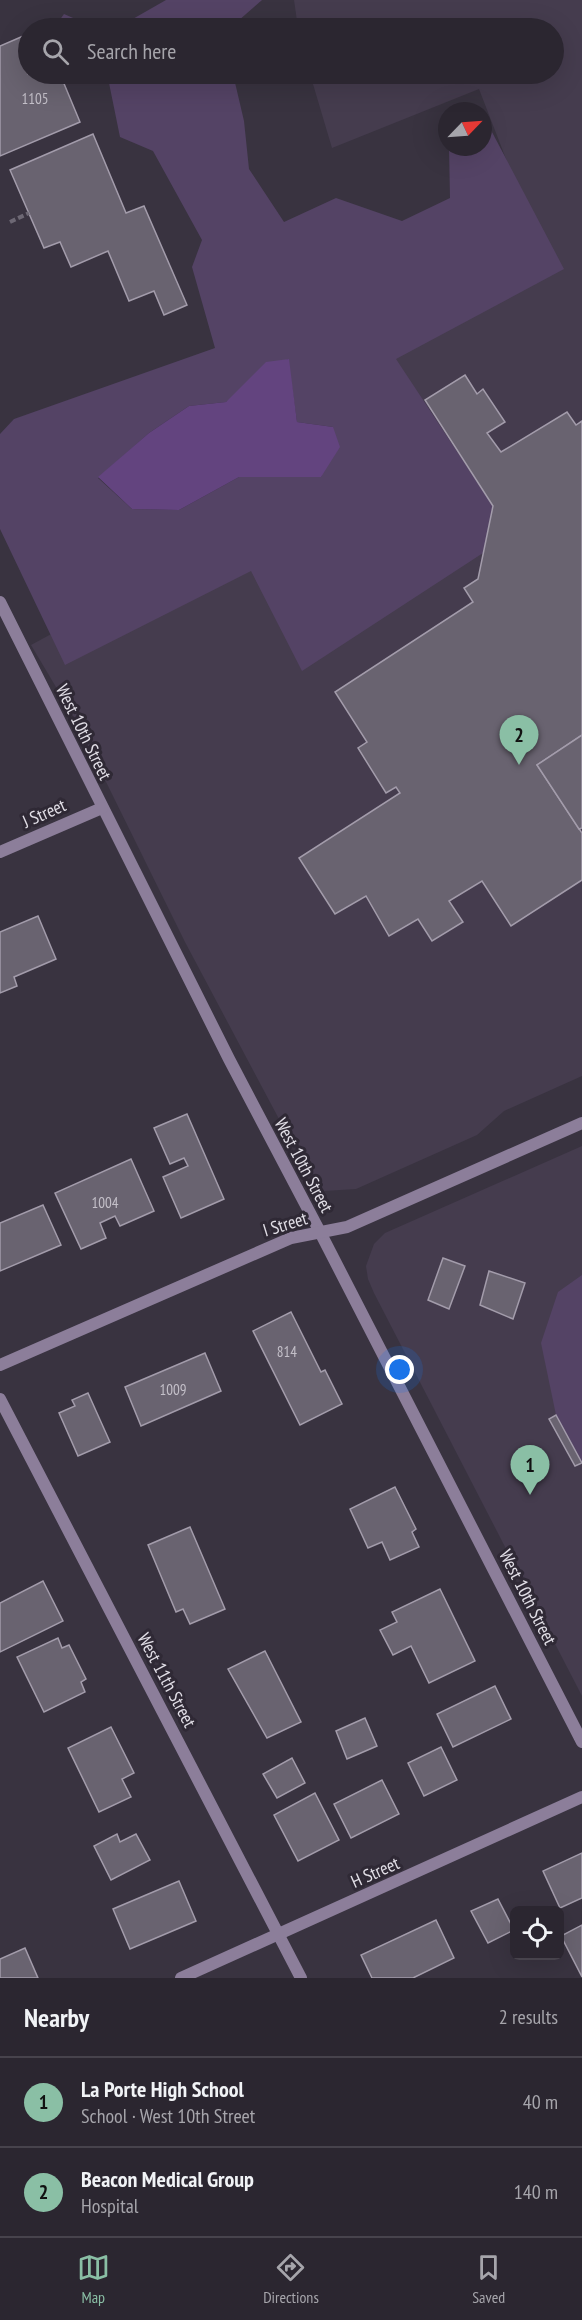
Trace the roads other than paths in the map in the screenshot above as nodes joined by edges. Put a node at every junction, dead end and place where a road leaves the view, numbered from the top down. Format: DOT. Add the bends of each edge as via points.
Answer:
graph roads {
  1 [pos="0,602"];
  2 [pos="102,808"];
  3 [pos="0,852"];
  4 [pos="582,1123"];
  5 [pos="320,1232"];
  6 [pos="0,1365"];
  7 [pos="0,1399"];
  8 [pos="582,1742"];
  9 [pos="582,1797"];
  10 [pos="279,1935"];
  11 [pos="182,1978"];
  12 [pos="301,1978"];
  1 -- 2 [label="street, West 10th Street"];
  2 -- 3 [label="street, J Street"];
  2 -- 5 [label="street, West 10th Street"];
  4 -- 5 [label="street, I Street" via="356,1223"];
  5 -- 6 [label="street, I Street" via="280,1242"];
  5 -- 8 [label="street, West 10th Street"];
  7 -- 10 [label="street, West 11th Street"];
  9 -- 10 [label="street, H Street"];
  10 -- 11 [label="street, H Street"];
  10 -- 12 [label="street, West 11th Street"];
}
